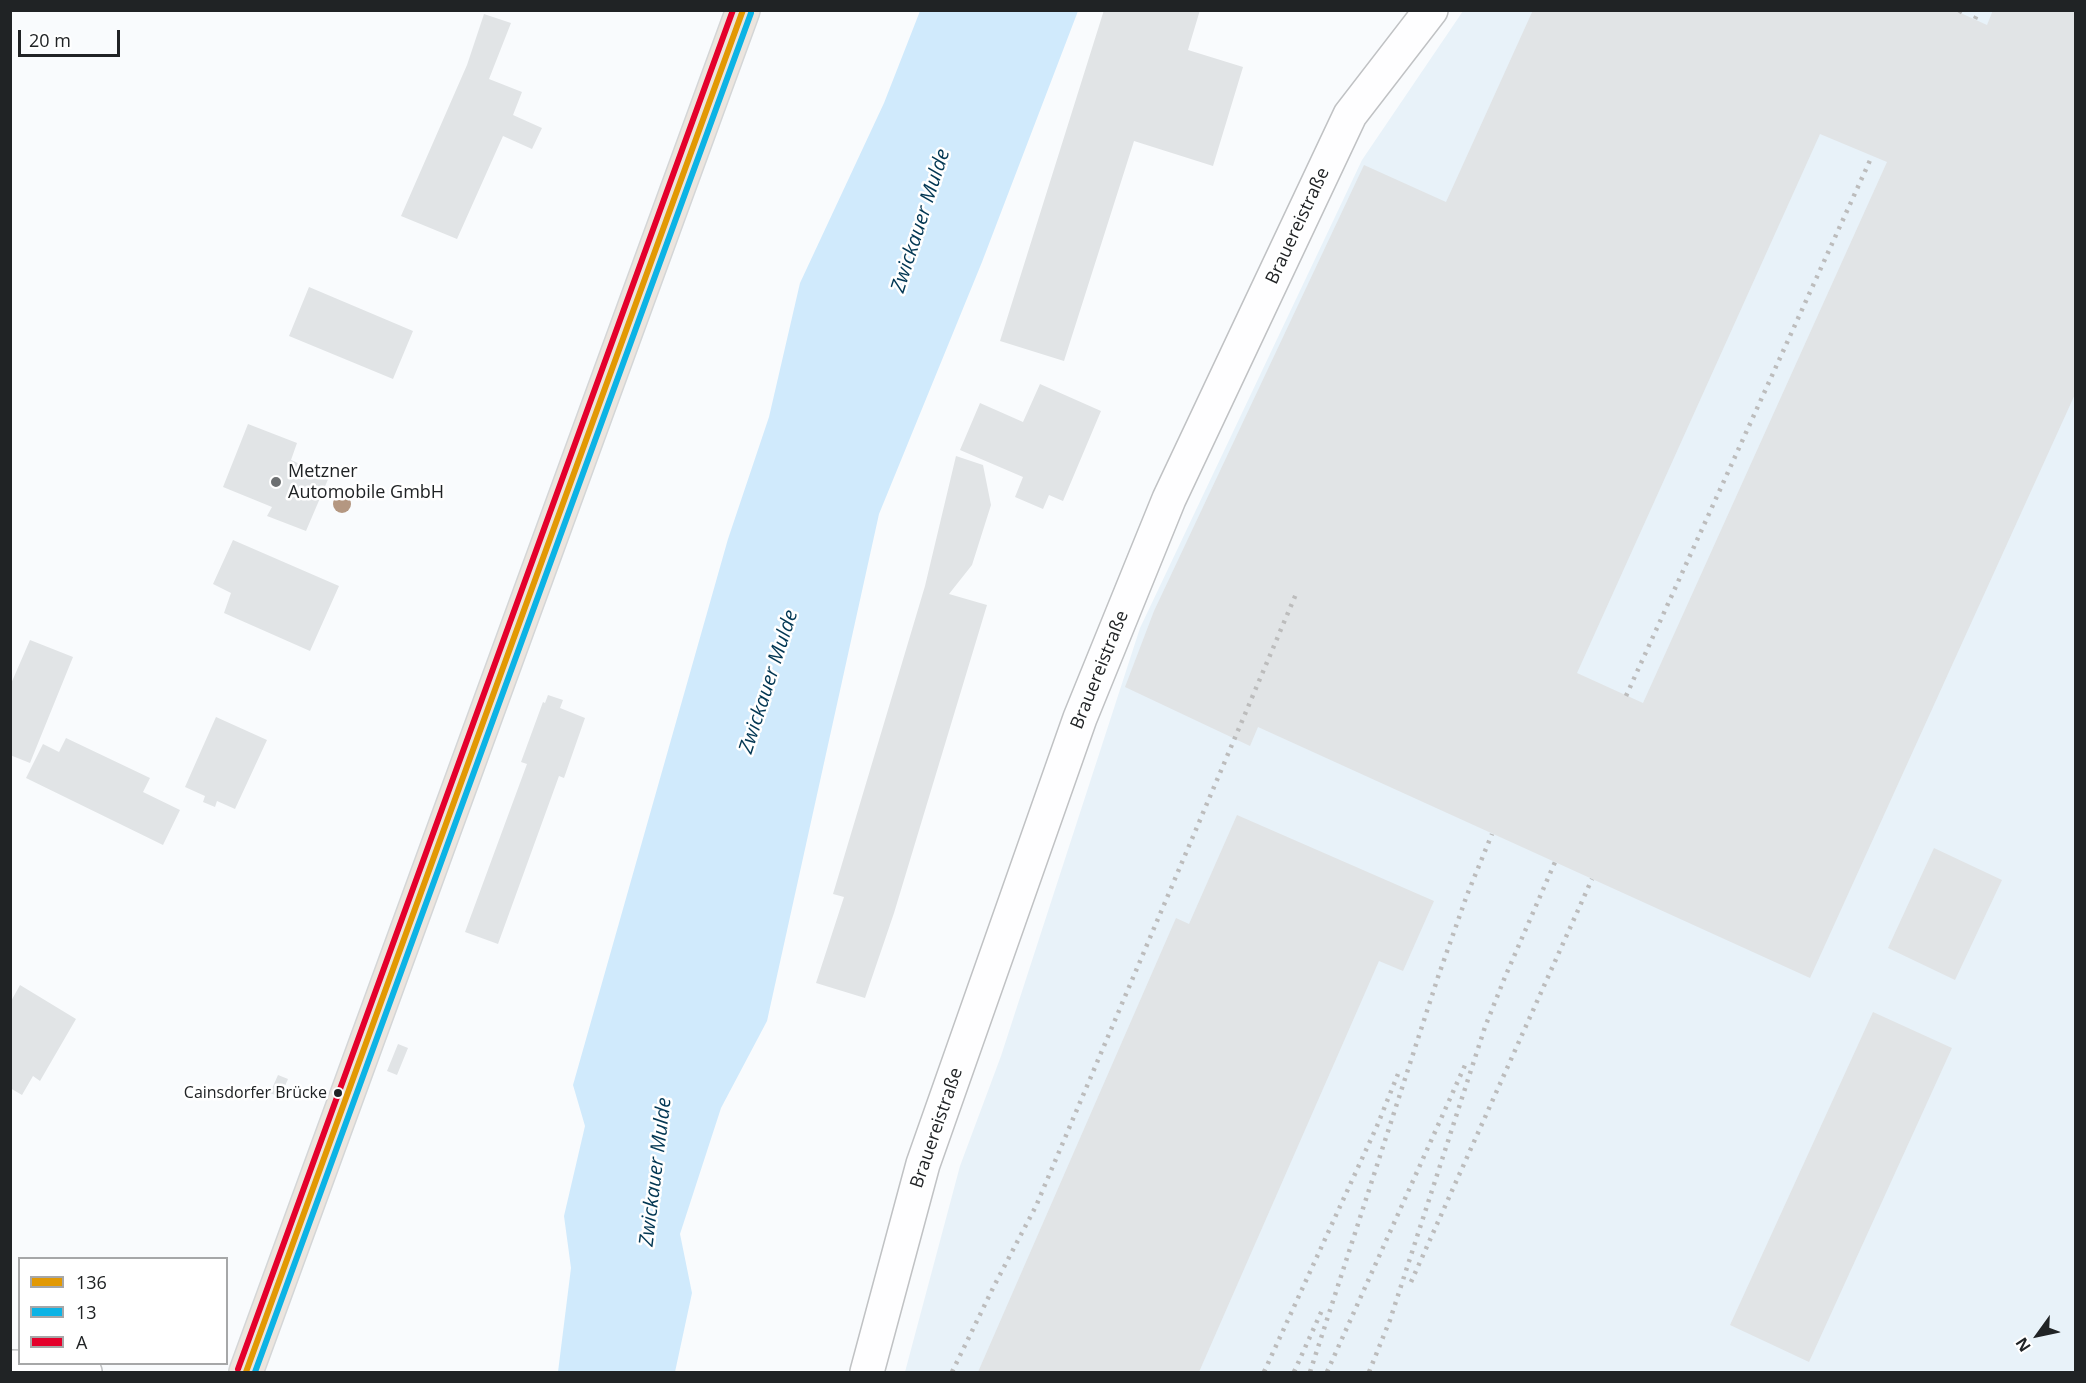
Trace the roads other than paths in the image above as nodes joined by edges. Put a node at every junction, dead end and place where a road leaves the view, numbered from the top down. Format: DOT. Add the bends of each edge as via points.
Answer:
graph roads {
  1 [pos="743,10"];
  2 [pos="1431,10"];
  3 [pos="10,1367"];
  4 [pos="85,1372"];
  5 [pos="246,1372"];
  6 [pos="867,1372"];
  1 -- 5 [label="main road"];
  2 -- 6 [label="street, Brauereistraße" via="1350,115 1169,499 1080,718 923,1164"];
  3 -- 4 [label="street"];
}
